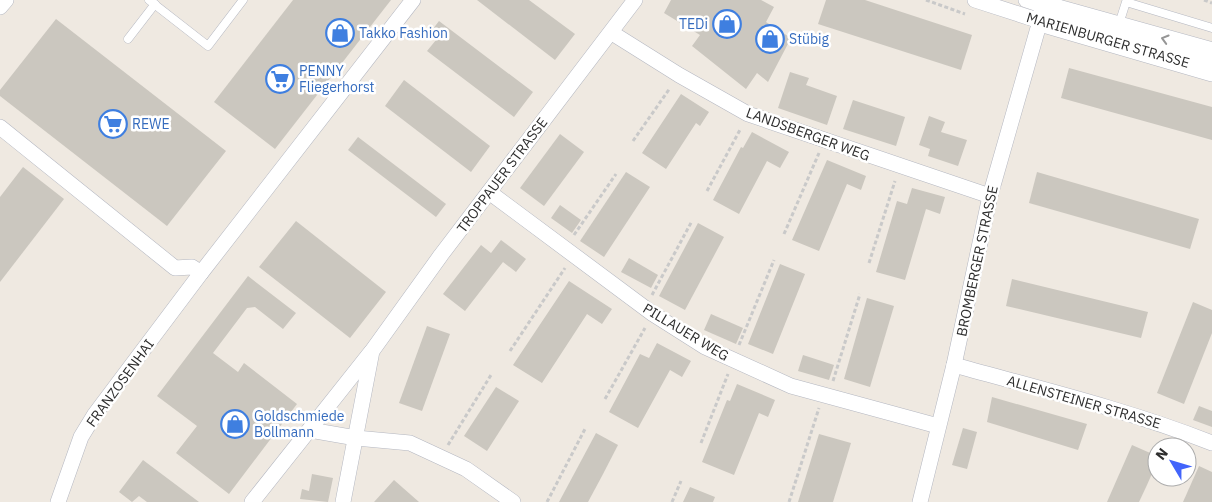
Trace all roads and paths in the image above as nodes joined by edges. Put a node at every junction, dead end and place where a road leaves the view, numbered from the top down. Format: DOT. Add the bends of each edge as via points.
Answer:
graph roads {
  1 [pos="6,0"];
  2 [pos="243,0"];
  3 [pos="412,0"];
  4 [pos="635,0"];
  5 [pos="975,0"];
  6 [pos="1026,0"];
  7 [pos="1204,0"];
  8 [pos="152,2"];
  9 [pos="1212,3"];
  10 [pos="0,7"];
  11 [pos="1046,9"];
  12 [pos="1118,26"];
  13 [pos="1212,28"];
  14 [pos="612,33"];
  15 [pos="128,38"];
  16 [pos="1212,53"];
  17 [pos="1212,71"];
  18 [pos="679,75"];
  19 [pos="748,114"];
  20 [pos="0,127"];
  21 [pos="633,140"];
  22 [pos="824,141"];
  23 [pos="900,166"];
  24 [pos="616,174"];
  25 [pos="708,191"];
  26 [pos="489,192"];
  27 [pos="990,196"];
  28 [pos="692,221"];
  29 [pos="784,234"];
  30 [pos="569,252"];
  31 [pos="869,263"];
  32 [pos="201,274"];
  33 [pos="860,294"];
  34 [pos="649,311"];
  35 [pos="372,351"];
  36 [pos="510,351"];
  37 [pos="954,365"];
  38 [pos="491,375"];
  39 [pos="825,397"];
  40 [pos="606,398"];
  41 [pos="938,426"];
  42 [pos="585,429"];
  43 [pos="310,430"];
  44 [pos="356,438"];
  45 [pos="1212,443"];
  46 [pos="440,456"];
  47 [pos="681,481"];
  48 [pos="58,502"];
  49 [pos="252,502"];
  50 [pos="343,502"];
  51 [pos="513,502"];
  52 [pos="547,502"];
  53 [pos="672,502"];
  54 [pos="789,502"];
  55 [pos="920,502"];
  1 -- 10 [label="street"];
  2 -- 8 [label="lane" via="208,46"];
  3 -- 32 [label="street, FRANZOSENHAI"];
  4 -- 14 [label="street, TROPPAUER STRASSE"];
  5 -- 11 [label="street, MARIENBURGER STRASSE"];
  6 -- 11 [label="street, MARIENBURGER STRASSE"];
  7 -- 9 [label="path"];
  8 -- 15 [label="lane"];
  11 -- 12 [label="street, MARIENBURGER STRASSE"];
  11 -- 17 [label="street, MARIENBURGER STRASSE"];
  11 -- 27 [label="street, BROMBERGER STRASSE"];
  12 -- 13 [label="lane" via="1126,2"];
  16 -- 12 [label="street, MARIENBURGER STRASSE, one-way"];
  14 -- 18 [label="street, LANDSBERGER WEG"];
  14 -- 26 [label="street, TROPPAUER STRASSE"];
  18 -- 19 [label="street, LANDSBERGER WEG"];
  18 -- 21 [label="path"];
  19 -- 22 [label="street, LANDSBERGER WEG"];
  19 -- 25 [label="path"];
  20 -- 32 [label="street" via="176,268 192,267"];
  22 -- 23 [label="street, LANDSBERGER WEG"];
  22 -- 29 [label="path"];
  23 -- 27 [label="street, LANDSBERGER WEG"];
  23 -- 31 [label="path"];
  24 -- 30 [label="path"];
  26 -- 30 [label="street, PILLAUER WEG"];
  26 -- 35 [label="street, TROPPAUER STRASSE"];
  27 -- 37 [label="street, BROMBERGER STRASSE"];
  28 -- 34 [label="path"];
  30 -- 34 [label="street, PILLAUER WEG"];
  30 -- 36 [label="path"];
  32 -- 48 [label="street, FRANZOSENHAI" via="96,414 82,437"];
  33 -- 39 [label="path"];
  34 -- 39 [label="street, PILLAUER WEG" via="705,347 791,386"];
  34 -- 40 [label="path"];
  35 -- 43 [label="street, TROPPAUER STRASSE"];
  35 -- 44 [label="street, TROPPAUER STRASSE"];
  37 -- 41 [label="street, BROMBERGER STRASSE"];
  37 -- 45 [label="street, ALLENSTEINER STRASSE" via="1109,407"];
  38 -- 46 [label="path"];
  39 -- 41 [label="street, PILLAUER WEG"];
  39 -- 54 [label="path"];
  41 -- 55 [label="street, BROMBERGER STRASSE"];
  42 -- 52 [label="path"];
  43 -- 44 [label="street"];
  43 -- 49 [label="street, TROPPAUER STRASSE"];
  44 -- 46 [label="street" via="410,443"];
  44 -- 50 [label="street, TROPPAUER STRASSE"];
  46 -- 51 [label="street" via="466,469"];
  47 -- 53 [label="path"];
}
